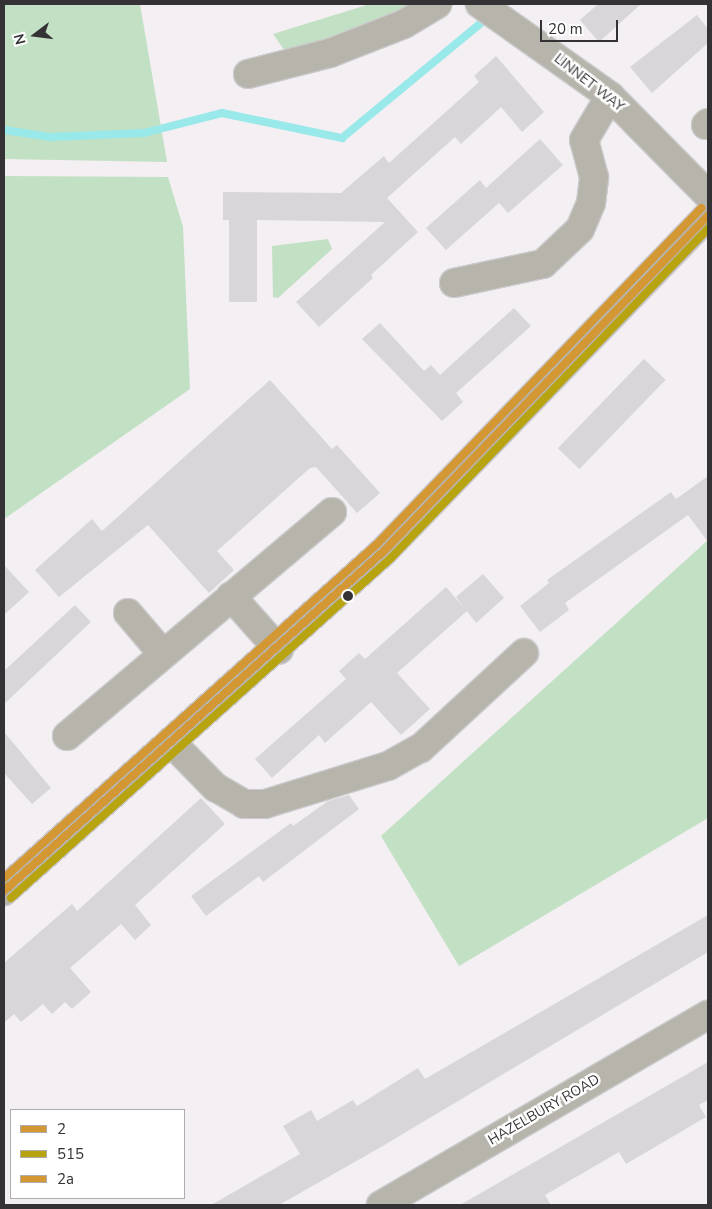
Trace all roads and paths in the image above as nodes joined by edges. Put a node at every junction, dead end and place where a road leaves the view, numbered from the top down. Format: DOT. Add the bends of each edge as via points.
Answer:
graph roads {
  1 [pos="437,4"];
  2 [pos="481,4"];
  3 [pos="248,74"];
  4 [pos="610,96"];
  5 [pos="708,195"];
  6 [pos="708,215"];
  7 [pos="454,284"];
  8 [pos="332,512"];
  9 [pos="231,596"];
  10 [pos="128,613"];
  11 [pos="279,650"];
  12 [pos="524,653"];
  13 [pos="163,654"];
  14 [pos="67,736"];
  15 [pos="172,743"];
  16 [pos="4,891"];
  17 [pos="708,1015"];
  18 [pos="380,1205"];
  1 -- 3 [label="street" via="404,24 330,53"];
  2 -- 4 [label="street, LINNET WAY"];
  4 -- 5 [label="street, LINNET WAY"];
  4 -- 7 [label="street" via="584,140 594,177 591,203 580,229 564,248 522,272"];
  6 -- 11 [label="street" via="384,551"];
  8 -- 9 [label="street"];
  9 -- 11 [label="street"];
  9 -- 13 [label="street"];
  10 -- 13 [label="street"];
  11 -- 15 [label="street"];
  12 -- 15 [label="street" via="421,748 388,766 265,804 244,804 215,787"];
  13 -- 14 [label="street"];
  15 -- 16 [label="street"];
  17 -- 18 [label="street, HAZELBURY ROAD"];
}
